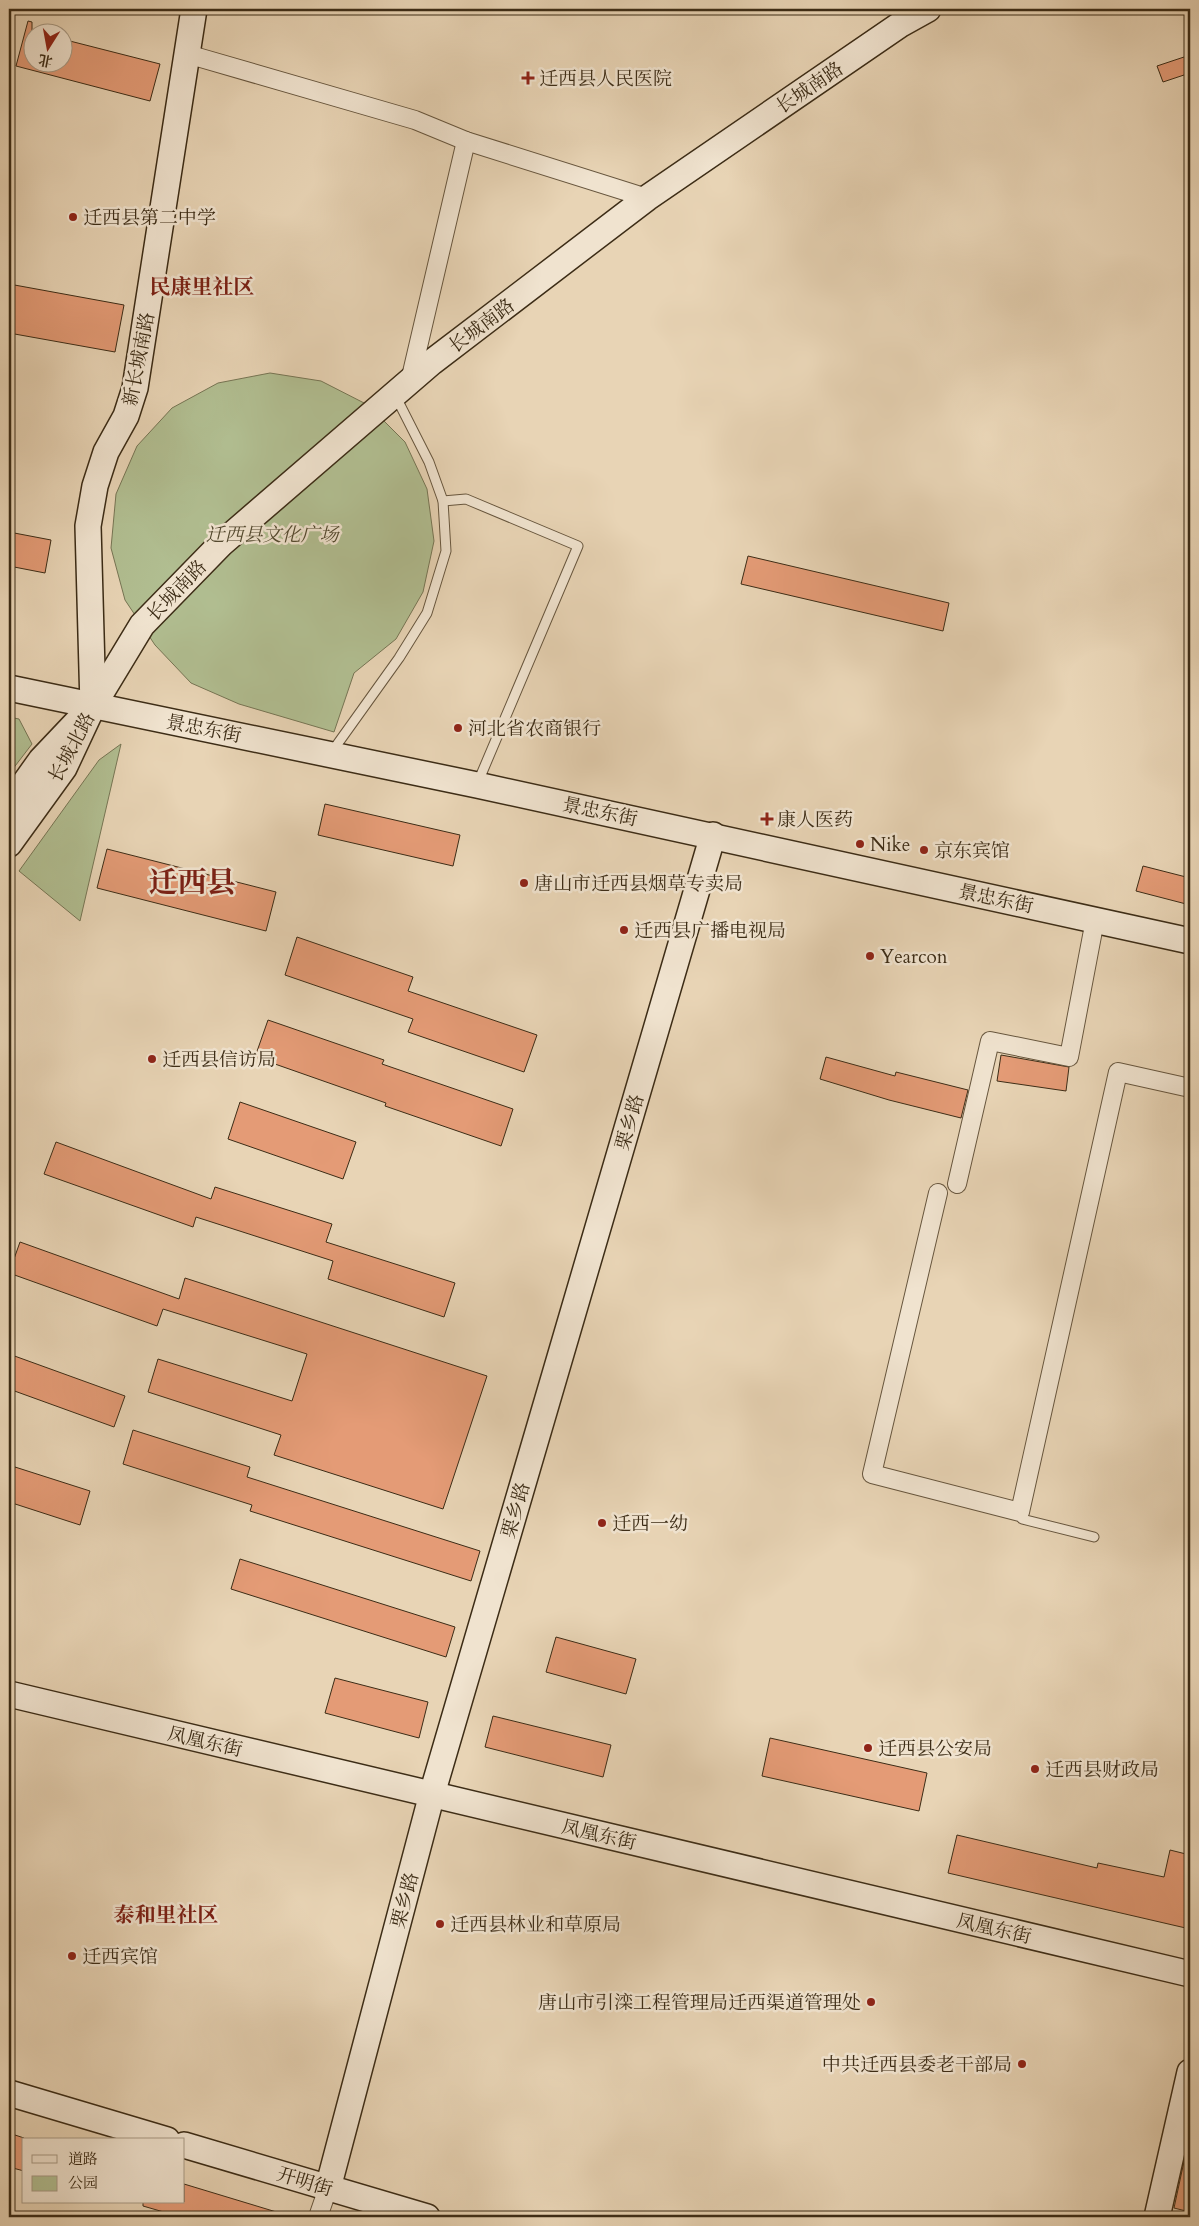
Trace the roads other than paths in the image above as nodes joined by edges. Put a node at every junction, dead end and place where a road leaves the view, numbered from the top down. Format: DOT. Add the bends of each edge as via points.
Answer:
graph roads {
  1 [pos="194,9"];
  2 [pos="928,9"];
  3 [pos="187,54"];
  4 [pos="466,141"];
  5 [pos="647,198"];
  6 [pos="402,388"];
  7 [pos="443,501"];
  8 [pos="9,688"];
  9 [pos="93,706"];
  10 [pos="330,754"];
  11 [pos="477,785"];
  12 [pos="9,805"];
  13 [pos="714,836"];
  14 [pos="9,844"];
  15 [pos="1095,920"];
  16 [pos="1190,941"];
  17 [pos="1190,1088"];
  18 [pos="957,1184"];
  19 [pos="938,1193"];
  20 [pos="1020,1512"];
  21 [pos="1094,1537"];
  22 [pos="9,1694"];
  23 [pos="432,1794"];
  24 [pos="1190,1974"];
  25 [pos="1190,2072"];
  26 [pos="9,2093"];
  27 [pos="160,2138"];
  28 [pos="185,2145"];
  29 [pos="328,2188"];
  30 [pos="318,2217"];
  31 [pos="427,2217"];
  32 [pos="1158,2217"];
  1 -- 3 [label="street, 新长城南路"];
  2 -- 5 [label="street, 长城南路" via="901,24"];
  3 -- 4 [label="street" via="415,120"];
  3 -- 9 [label="street, 新长城南路" via="136,388 126,416 106,452 95,486 88,526"];
  4 -- 5 [label="street"];
  4 -- 6 [label="street"];
  5 -- 6 [label="street, 长城南路"];
  6 -- 7 [label="lane"];
  6 -- 9 [label="street, 长城南路" via="215,550 142,625"];
  7 -- 10 [label="lane" via="446,552 427,613"];
  7 -- 11 [label="lane" via="466,499 578,546"];
  8 -- 9 [label="street, 景忠东街"];
  9 -- 10 [label="street, 景忠东街"];
  9 -- 12 [label="street, 长城北路" via="42,760"];
  9 -- 14 [label="street, 长城北路" via="64,768"];
  10 -- 11 [label="street, 景忠东街"];
  11 -- 13 [label="street, 景忠东街"];
  13 -- 15 [label="street, 景忠东街"];
  13 -- 23 [label="street, 栗乡路"];
  15 -- 16 [label="street, 景忠东街"];
  15 -- 18 [label="street" via="1068,1056 990,1041"];
  17 -- 20 [label="street" via="1118,1072"];
  19 -- 20 [label="street" via="872,1474"];
  20 -- 21 [label="lane" via="1022,1519"];
  22 -- 23 [label="street, 凤凰东街"];
  23 -- 24 [label="street, 凤凰东街"];
  23 -- 29 [label="street, 栗乡路"];
  25 -- 32 [label="street"];
  26 -- 27 [label="street"];
  28 -- 29 [label="street, 开明街"];
  29 -- 30 [label="street"];
  29 -- 31 [label="street, 开明街"];
}
